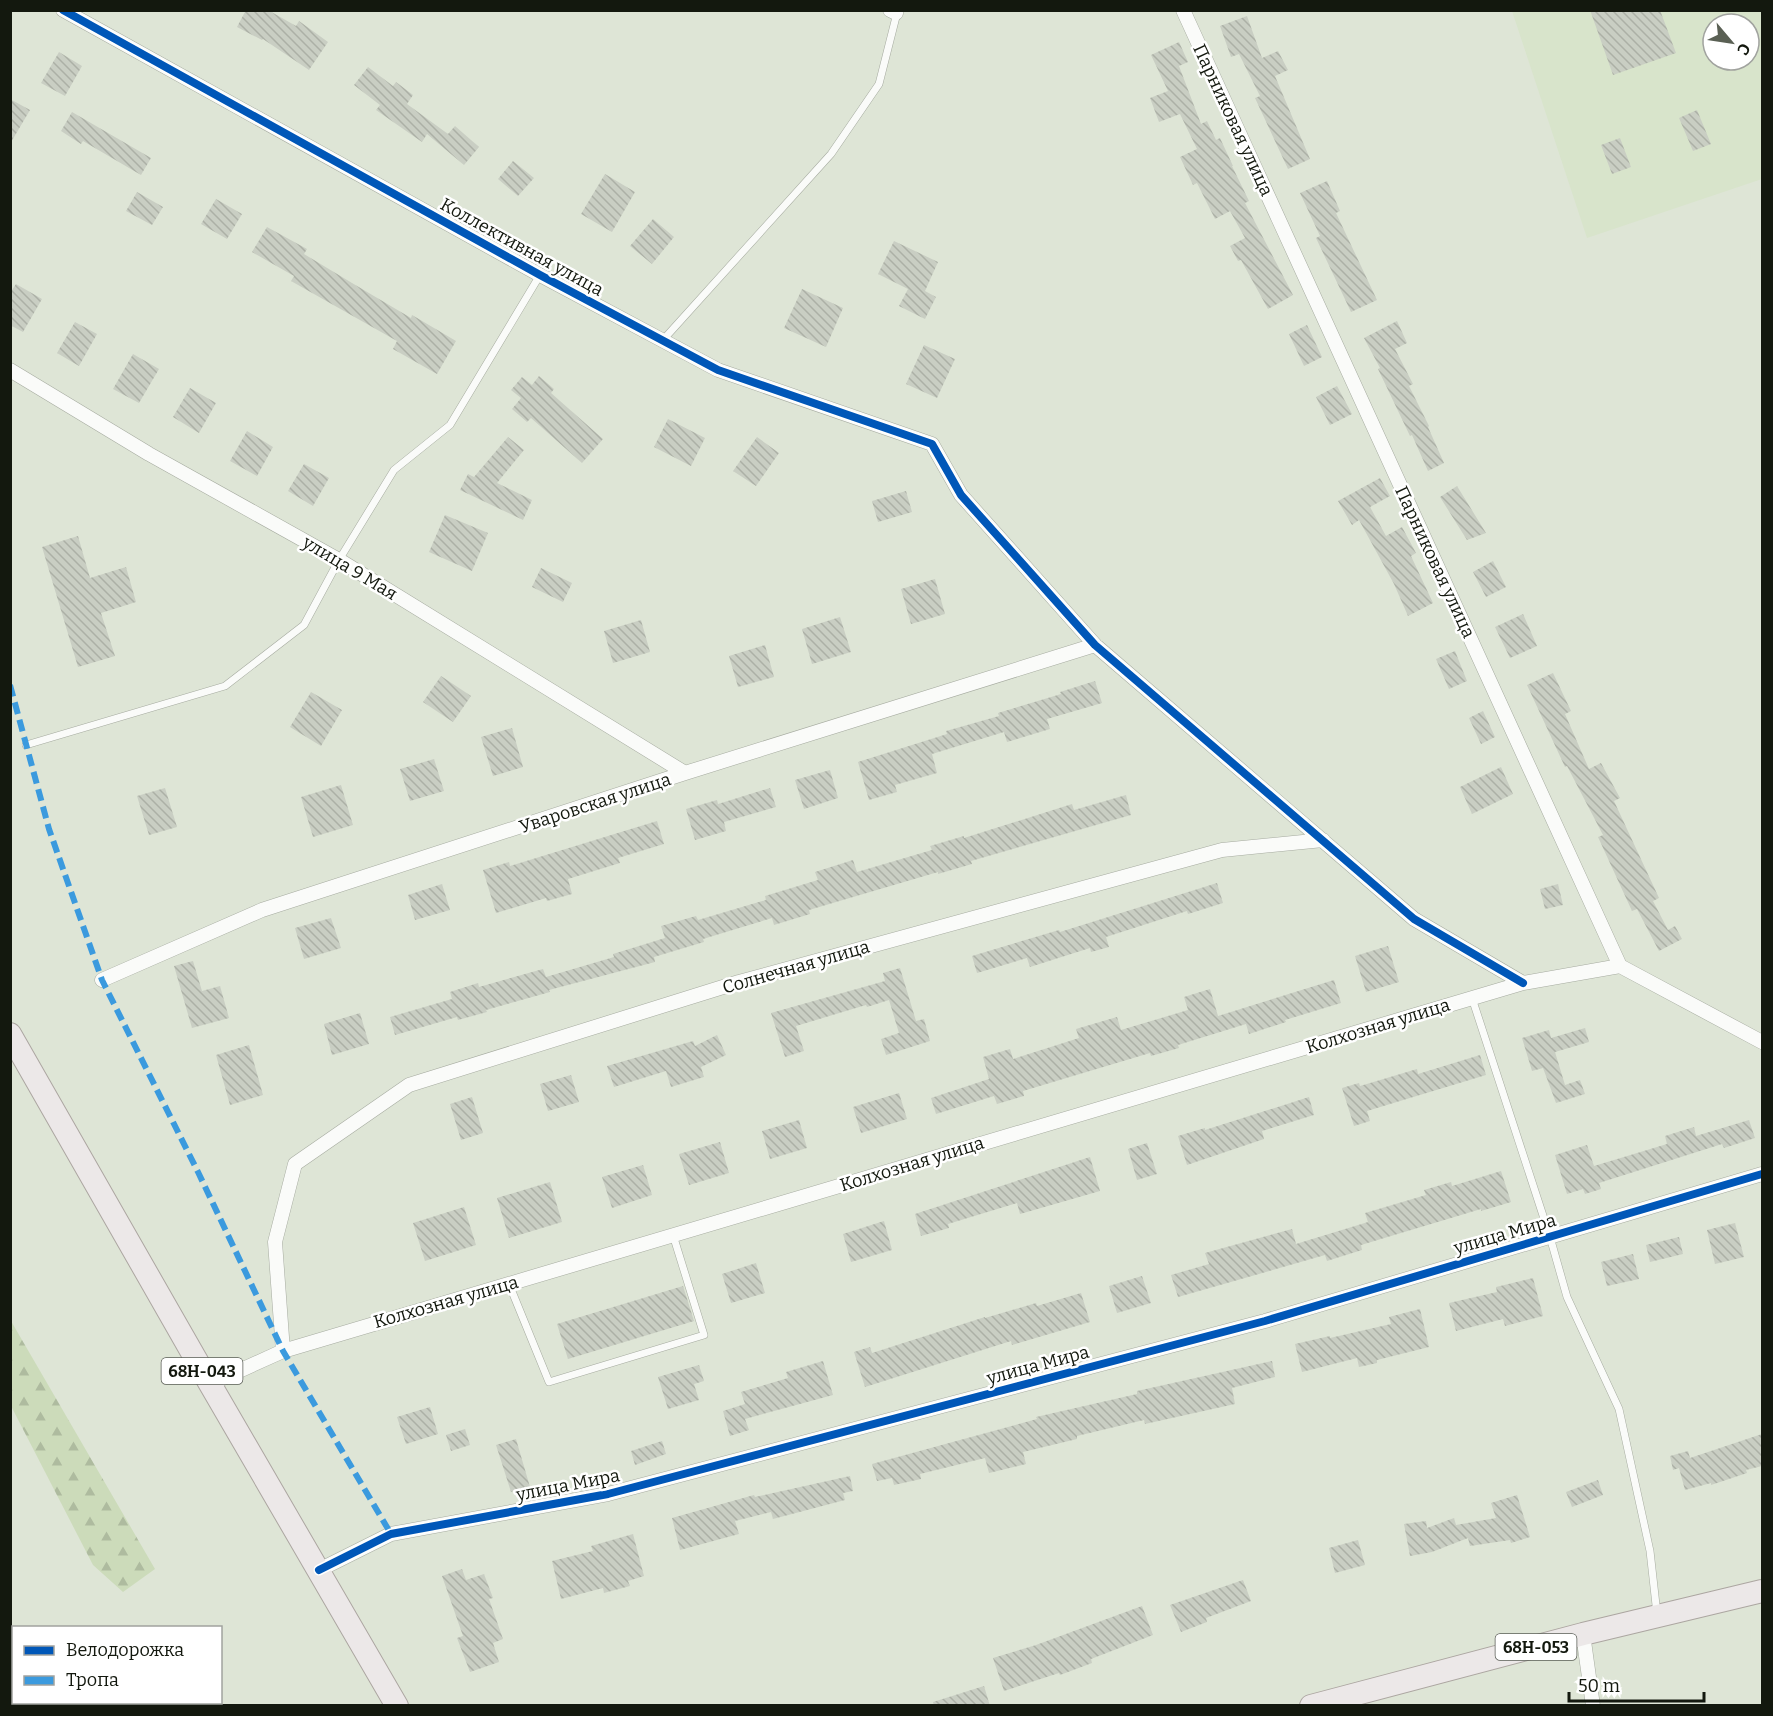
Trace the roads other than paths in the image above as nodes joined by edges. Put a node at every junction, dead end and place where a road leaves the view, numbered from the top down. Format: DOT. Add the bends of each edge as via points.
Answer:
graph roads {
  1 [pos="63,10"];
  2 [pos="1183,10"];
  3 [pos="895,11"];
  4 [pos="540,275"];
  5 [pos="663,340"];
  6 [pos="10,370"];
  7 [pos="339,560"];
  8 [pos="1095,645"];
  9 [pos="26,745"];
  10 [pos="685,773"];
  11 [pos="1323,840"];
  12 [pos="1620,966"];
  13 [pos="102,980"];
  14 [pos="1523,984"];
  15 [pos="1472,998"];
  16 [pos="10,1034"];
  17 [pos="1762,1042"];
  18 [pos="1762,1174"];
  19 [pos="673,1235"];
  20 [pos="1550,1237"];
  21 [pos="509,1284"];
  22 [pos="283,1350"];
  23 [pos="210,1384"];
  24 [pos="319,1570"];
  25 [pos="1762,1591"];
  26 [pos="1657,1616"];
  27 [pos="1584,1634"];
  28 [pos="397,1706"];
  29 [pos="1311,1706"];
  30 [pos="1593,1706"];
  1 -- 4 [label="street, Коллективная улица"];
  2 -- 12 [label="street, Парниковая улица"];
  3 -- 5 [label="lane" via="879,84 831,154"];
  4 -- 5 [label="street, Коллективная улица"];
  4 -- 7 [label="lane" via="450,425 394,470"];
  5 -- 8 [label="street, Коллективная улица" via="718,370 932,444 961,495"];
  6 -- 7 [label="street, улица 9 Мая" via="149,454"];
  7 -- 9 [label="lane" via="304,625 225,686"];
  7 -- 10 [label="street, улица 9 Мая"];
  8 -- 10 [label="street, Уваровская улица"];
  8 -- 11 [label="street, Коллективная улица"];
  10 -- 13 [label="street, Уваровская улица" via="262,910"];
  11 -- 14 [label="street, Коллективная улица" via="1414,919"];
  11 -- 22 [label="street, Солнечная улица" via="1222,850 739,982 409,1085 295,1164 274,1242"];
  12 -- 14 [label="street, Колхозная улица"];
  12 -- 17 [label="street"];
  14 -- 15 [label="street, Колхозная улица"];
  15 -- 19 [label="street, Колхозная улица"];
  15 -- 20 [label="lane"];
  16 -- 23 [label="main road, 68Н-043"];
  18 -- 20 [label="street, улица Мира"];
  19 -- 21 [label="street, Колхозная улица"];
  19 -- 21 [label="lane" via="704,1335 549,1382"];
  20 -- 24 [label="street, улица Мира" via="1264,1321 608,1494 391,1534"];
  20 -- 26 [label="lane" via="1567,1297 1618,1409 1650,1551"];
  21 -- 22 [label="street, Колхозная улица"];
  22 -- 23 [label="street, Колхозная улица"];
  23 -- 24 [label="main road, 68Н-043"];
  24 -- 28 [label="main road, 68Н-043"];
  25 -- 26 [label="main road, 68Н-053"];
  26 -- 27 [label="main road, 68Н-053"];
  27 -- 29 [label="main road, 68Н-053"];
  27 -- 30 [label="street"];
}
